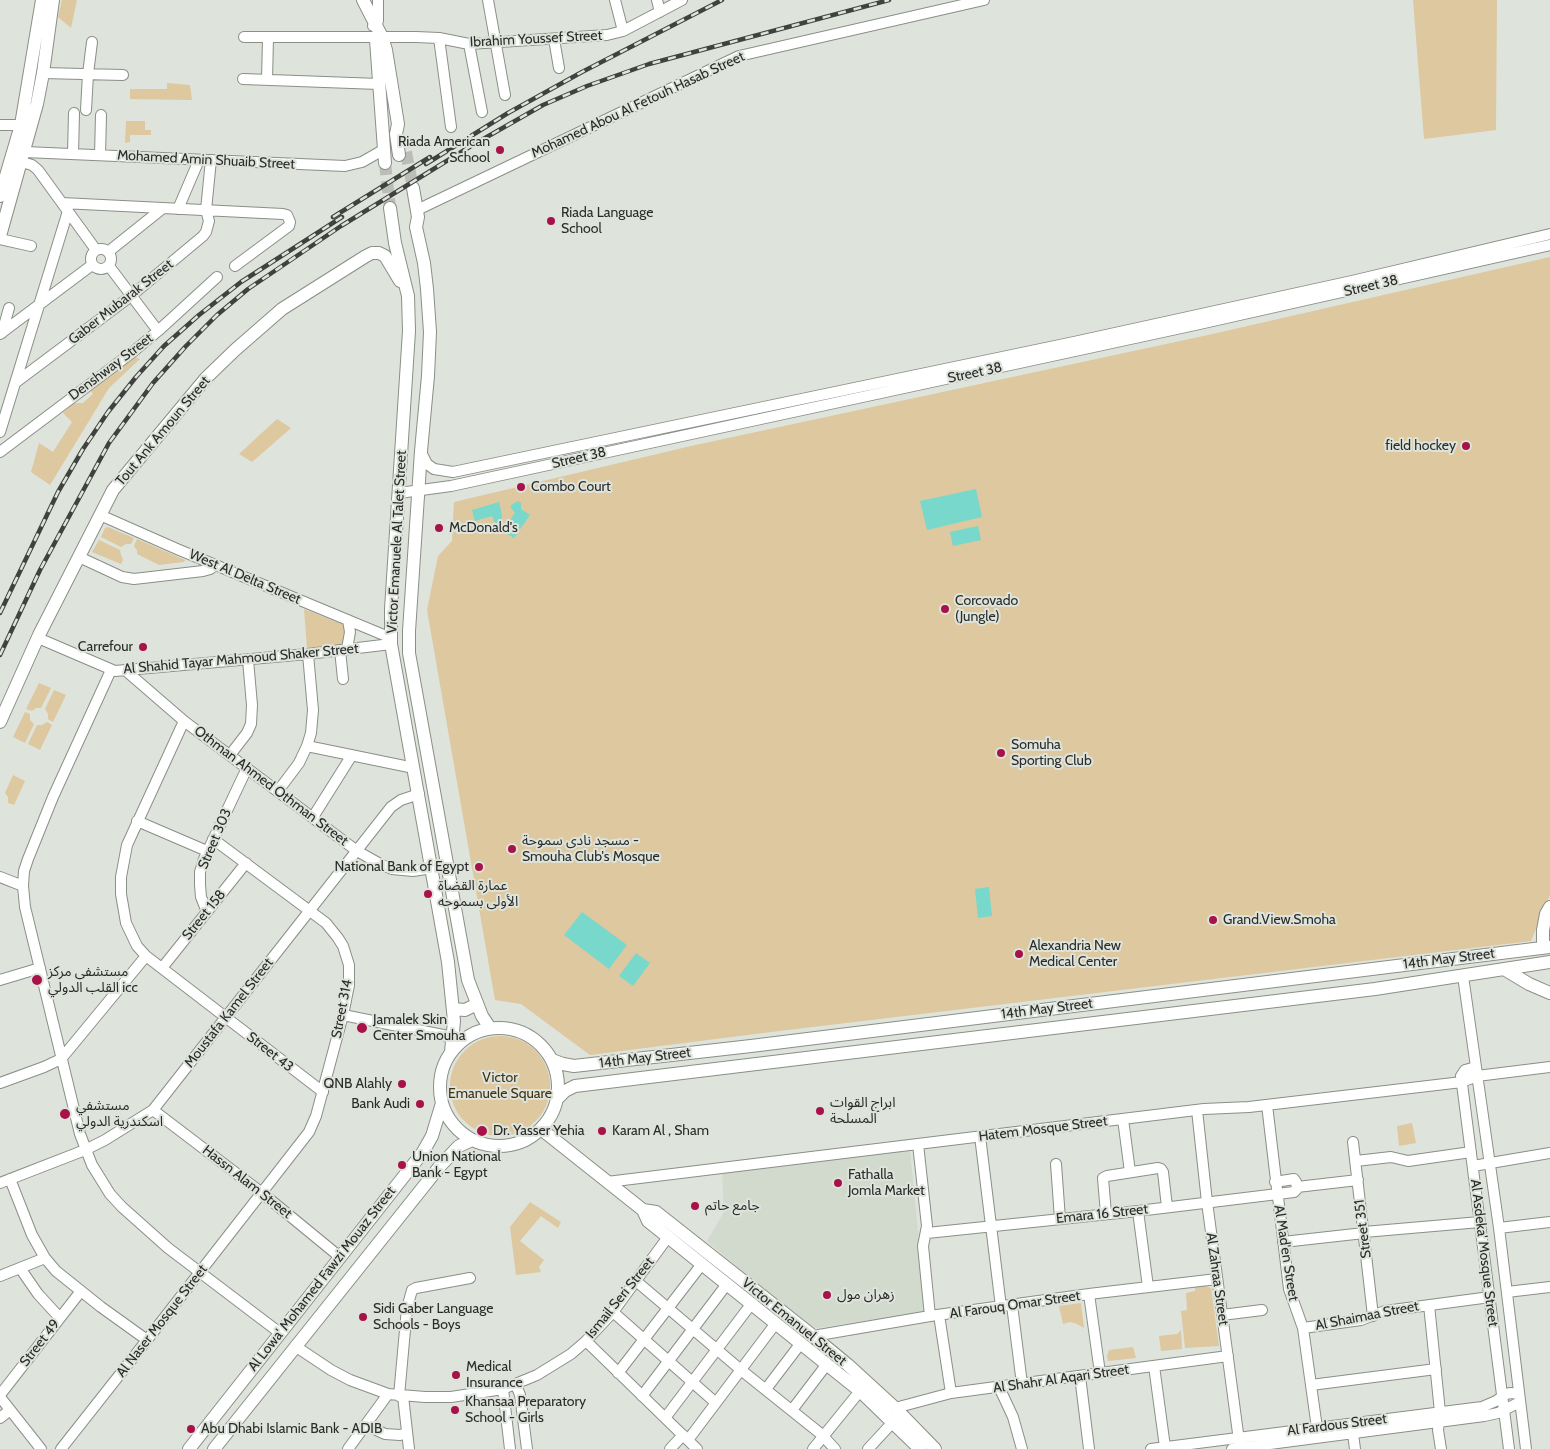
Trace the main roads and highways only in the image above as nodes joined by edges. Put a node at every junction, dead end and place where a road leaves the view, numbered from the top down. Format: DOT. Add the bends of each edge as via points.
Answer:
graph roads {
  1 [pos="42,0"];
  2 [pos="52,0"];
  3 [pos="366,5"];
  4 [pos="377,32"];
  5 [pos="402,153"];
  6 [pos="385,163"];
  7 [pos="0,196"];
  8 [pos="390,208"];
  9 [pos="416,227"];
  10 [pos="0,238"];
  11 [pos="408,296"];
  12 [pos="409,331"];
  13 [pos="430,332"];
  14 [pos="0,722"];
  15 [pos="1550,907"];
  16 [pos="1546,947"];
  17 [pos="1550,962"];
  18 [pos="1504,969"];
  19 [pos="1550,993"];
  20 [pos="477,1004"];
  21 [pos="453,1009"];
  22 [pos="490,1028"];
  23 [pos="890,1029"];
  24 [pos="890,1049"];
  25 [pos="451,1052"];
  26 [pos="552,1060"];
  27 [pos="558,1099"];
  28 [pos="442,1103"];
  29 [pos="541,1129"];
  30 [pos="472,1140"];
  31 [pos="423,1152"];
  32 [pos="440,1166"];
  33 [pos="643,1210"];
  34 [pos="918,1448"];
  35 [pos="189,1449"];
  36 [pos="214,1449"];
  37 [pos="935,1449"];
  1 -- 7 [label="main road" via="21,125"];
  2 -- 10 [label="main road" via="43,73"];
  3 -- 4 [label="main road"];
  4 -- 5 [label="main road" via="388,60 398,124 403,133"];
  4 -- 6 [label="main road"];
  8 -- 11 [label="main road, Victor Emanuele Al Talet Street"];
  9 -- 9 [label="main road, Victor Emanuele Al Talet Street" via="417,210 409,188 410,216"];
  9 -- 13 [label="main road, Victor Emanuele Al Talet Street" via="426,280"];
  11 -- 12 [label="main road, Victor Emanuele Al Talet Street"];
  11 -- 14 [label="main road, Tout Ank Amoun Street" via="385,256 372,253 282,309 206,378 117,485 38,638"];
  12 -- 13 [label="main road"];
  12 -- 21 [label="main road, Victor Emanuele Al Talet Street" via="391,641 448,962"];
  13 -- 20 [label="main road, Victor Emanuele Al Talet Street" via="410,653 468,980"];
  15 -- 16 [label="main road, 14th May Street" via="1542,930"];
  16 -- 23 [label="main road, 14th May Street"];
  17 -- 18 [label="main road, 14th May Street"];
  18 -- 19 [label="main road, 14th May Street"];
  18 -- 24 [label="main road, 14th May Street" via="1378,989"];
  20 -- 21 [label="main road" via="466,1010"];
  20 -- 22 [label="main road, Victor Emanuele Al Talet Street"];
  21 -- 25 [label="main road, Victor Emanuele Al Talet Street"];
  22 -- 25 [label="main road" via="464,1039"];
  22 -- 26 [label="main road" via="522,1032 545,1049"];
  23 -- 24 [label="main road" via="886,1037"];
  23 -- 26 [label="main road, 14th May Street" via="574,1066"];
  24 -- 27 [label="main road, 14th May Street" via="575,1086"];
  25 -- 28 [label="main road" via="440,1083"];
  26 -- 27 [label="main road" via="558,1075"];
  27 -- 29 [label="main road"];
  28 -- 30 [label="main road" via="451,1121"];
  28 -- 31 [label="main road, Al Lowa' Mohamed Fawzi Mouaz Street" via="432,1136"];
  29 -- 30 [label="main road" via="526,1140 509,1145 490,1145"];
  29 -- 33 [label="main road, Victor Emanuel Street"];
  30 -- 32 [label="main road, Al Lowa' Mohamed Fawzi Mouaz Street" via="459,1146"];
  31 -- 32 [label="main road" via="432,1150 440,1156"];
  31 -- 35 [label="main road, Al Lowa' Mohamed Fawzi Mouaz Street"];
  32 -- 36 [label="main road, Al Lowa' Mohamed Fawzi Mouaz Street"];
  33 -- 34 [label="main road, Victor Emanuel Street" via="648,1222 860,1391"];
  33 -- 37 [label="main road, Victor Emanuel Street" via="656,1212 813,1336 895,1408"];
}
